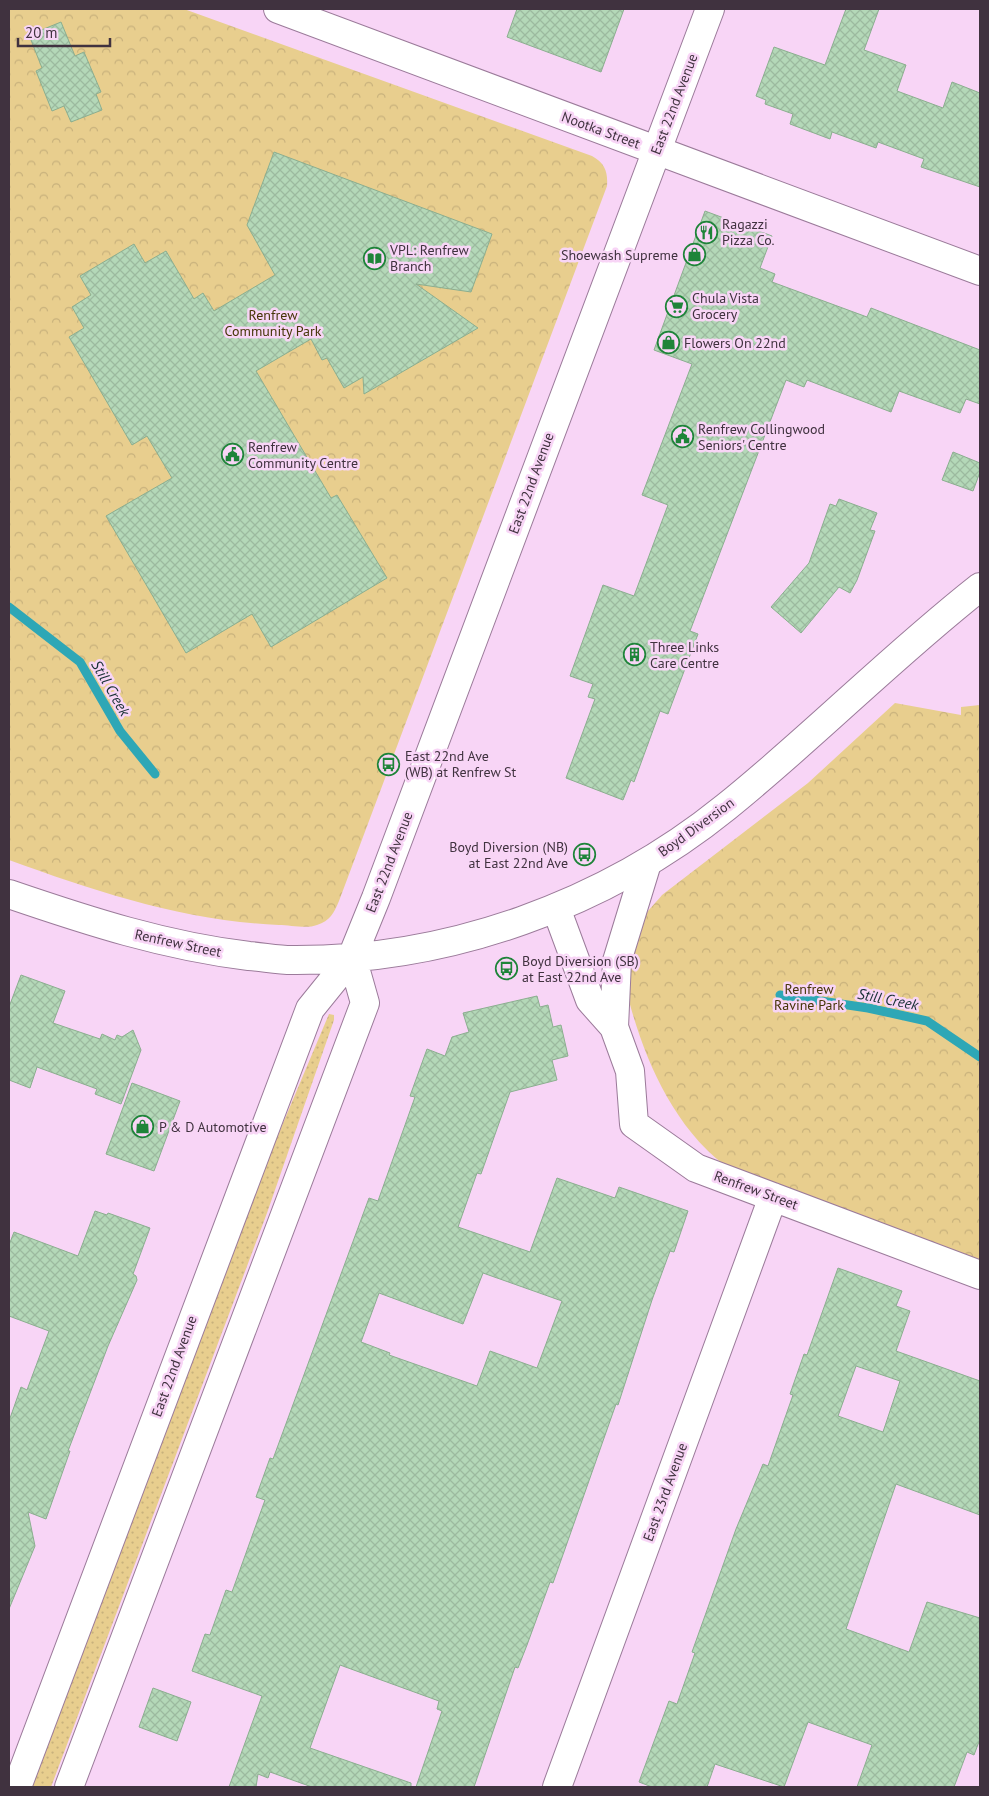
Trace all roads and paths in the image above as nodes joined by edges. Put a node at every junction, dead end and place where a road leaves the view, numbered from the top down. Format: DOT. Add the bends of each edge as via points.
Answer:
graph roads {
  1 [pos="278,9"];
  2 [pos="710,9"];
  3 [pos="656,150"];
  4 [pos="980,271"];
  5 [pos="980,587"];
  6 [pos="646,863"];
  7 [pos="9,894"];
  8 [pos="556,908"];
  9 [pos="352,956"];
  10 [pos="614,1027"];
  11 [pos="773,1196"];
  12 [pos="980,1275"];
  13 [pos="17,1787"];
  14 [pos="69,1787"];
  15 [pos="557,1787"];
  1 -- 3 [label="street, Nootka Street"];
  2 -- 3 [label="street, East 22nd Avenue"];
  3 -- 4 [label="street, Nootka Street"];
  3 -- 9 [label="street, East 22nd Avenue"];
  5 -- 6 [label="street, Boyd Diversion" via="725,808"];
  6 -- 8 [label="street, Boyd Diversion"];
  6 -- 10 [label="street, Renfrew Street" via="617,961"];
  7 -- 9 [label="street, Renfrew Street" via="139,936 201,949 291,960"];
  8 -- 9 [label="street, Boyd Diversion" via="442,945"];
  8 -- 10 [label="street, Renfrew Street" via="590,1000"];
  9 -- 13 [label="street, East 22nd Avenue" via="310,1009"];
  9 -- 14 [label="street" via="365,1003"];
  10 -- 11 [label="street, Renfrew Street" via="630,1071 634,1124 696,1168"];
  11 -- 12 [label="street, Renfrew Street"];
  11 -- 15 [label="street, East 23rd Avenue"];
}
